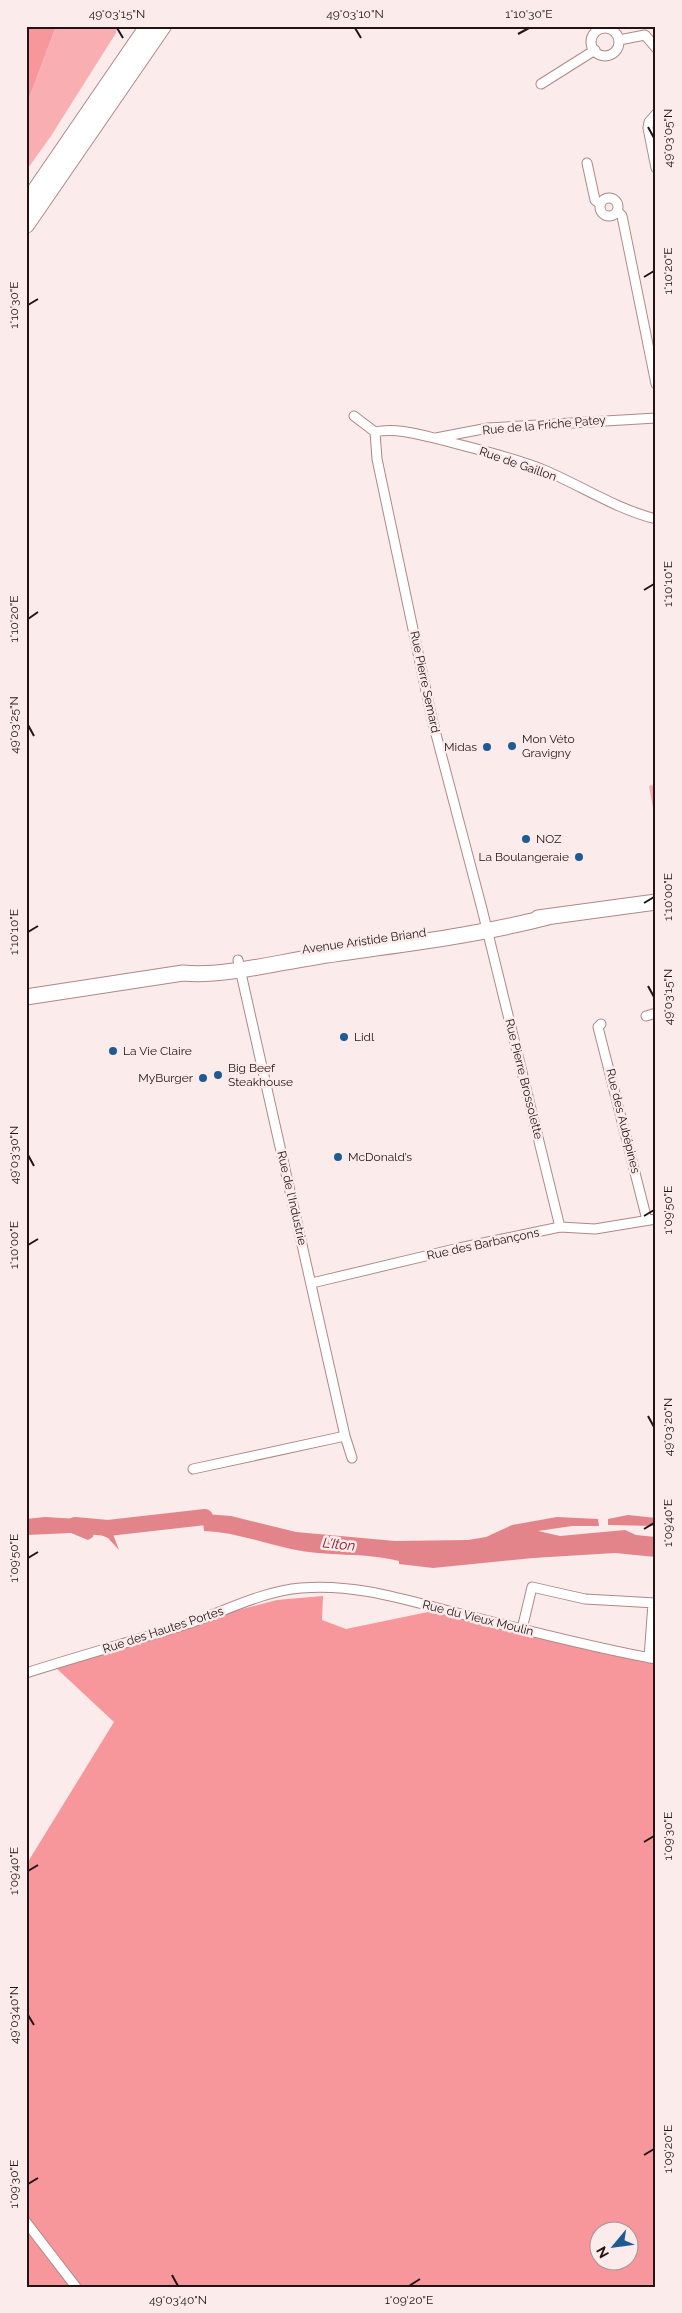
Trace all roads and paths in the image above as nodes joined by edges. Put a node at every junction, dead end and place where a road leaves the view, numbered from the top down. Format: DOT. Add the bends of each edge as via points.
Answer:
graph roads {
  1 [pos="148,26"];
  2 [pos="163,26"];
  3 [pos="619,40"];
  4 [pos="656,48"];
  5 [pos="595,50"];
  6 [pos="541,84"];
  7 [pos="656,114"];
  8 [pos="587,163"];
  9 [pos="656,168"];
  10 [pos="26,204"];
  11 [pos="600,204"];
  12 [pos="617,212"];
  13 [pos="26,225"];
  14 [pos="656,384"];
  15 [pos="354,416"];
  16 [pos="656,418"];
  17 [pos="375,432"];
  18 [pos="433,438"];
  19 [pos="656,519"];
  20 [pos="656,902"];
  21 [pos="486,927"];
  22 [pos="239,964"];
  23 [pos="26,997"];
  24 [pos="656,1013"];
  25 [pos="646,1016"];
  26 [pos="601,1024"];
  27 [pos="651,1219"];
  28 [pos="560,1227"];
  29 [pos="312,1283"];
  30 [pos="345,1436"];
  31 [pos="352,1458"];
  32 [pos="193,1469"];
  33 [pos="299,1588"];
  34 [pos="654,1603"];
  35 [pos="522,1629"];
  36 [pos="652,1659"];
  37 [pos="26,1672"];
  38 [pos="26,2222"];
  39 [pos="76,2287"];
  1 -- 10 [label="highway"];
  2 -- 13 [label="highway"];
  3 -- 4 [label="street" via="645,35"];
  3 -- 5 [label="street" via="612,54 602,55"];
  3 -- 5 [label="street" via="608,29 598,30 592,38"];
  5 -- 6 [label="street"];
  7 -- 9 [label="street" via="648,122 648,128"];
  8 -- 11 [label="street" via="595,200"];
  11 -- 12 [label="street" via="600,211 605,216"];
  11 -- 12 [label="street" via="611,198 617,204"];
  12 -- 14 [label="street" via="622,216"];
  15 -- 17 [label="street"];
  16 -- 18 [label="street, Rue de la Friche Patey" via="488,428"];
  17 -- 18 [label="street, Rue de Gaillon" via="387,429"];
  17 -- 21 [label="street, Rue Pierre Semard" via="377,459 432,719"];
  18 -- 19 [label="street, Rue de Gaillon" via="544,470 631,513"];
  20 -- 21 [label="main road, Avenue Aristide Briand"];
  21 -- 22 [label="main road, Avenue Aristide Briand"];
  21 -- 28 [label="street, Rue Pierre Brossolette"];
  22 -- 23 [label="main road, Avenue Aristide Briand" via="198,974 183,972"];
  22 -- 29 [label="street, Rue de l'Industrie"];
  24 -- 25 [label="street"];
  26 -- 27 [label="street, Rue des Aubépines" via="598,1027"];
  27 -- 28 [label="street, Rue des Barbançons" via="595,1229"];
  28 -- 29 [label="street, Rue des Barbançons"];
  29 -- 30 [label="street, Rue de l'Industrie"];
  30 -- 31 [label="street, Rue de l'Industrie"];
  30 -- 32 [label="street"];
  33 -- 35 [label="street, Rue du Vieux Moulin" via="344,1588 384,1594"];
  33 -- 37 [label="street, Rue des Hautes Portes"];
  34 -- 35 [label="street" via="585,1599 532,1586"];
  34 -- 36 [label="street"];
  35 -- 36 [label="street, Rue du Vieux Moulin"];
  38 -- 39 [label="street"];
}
